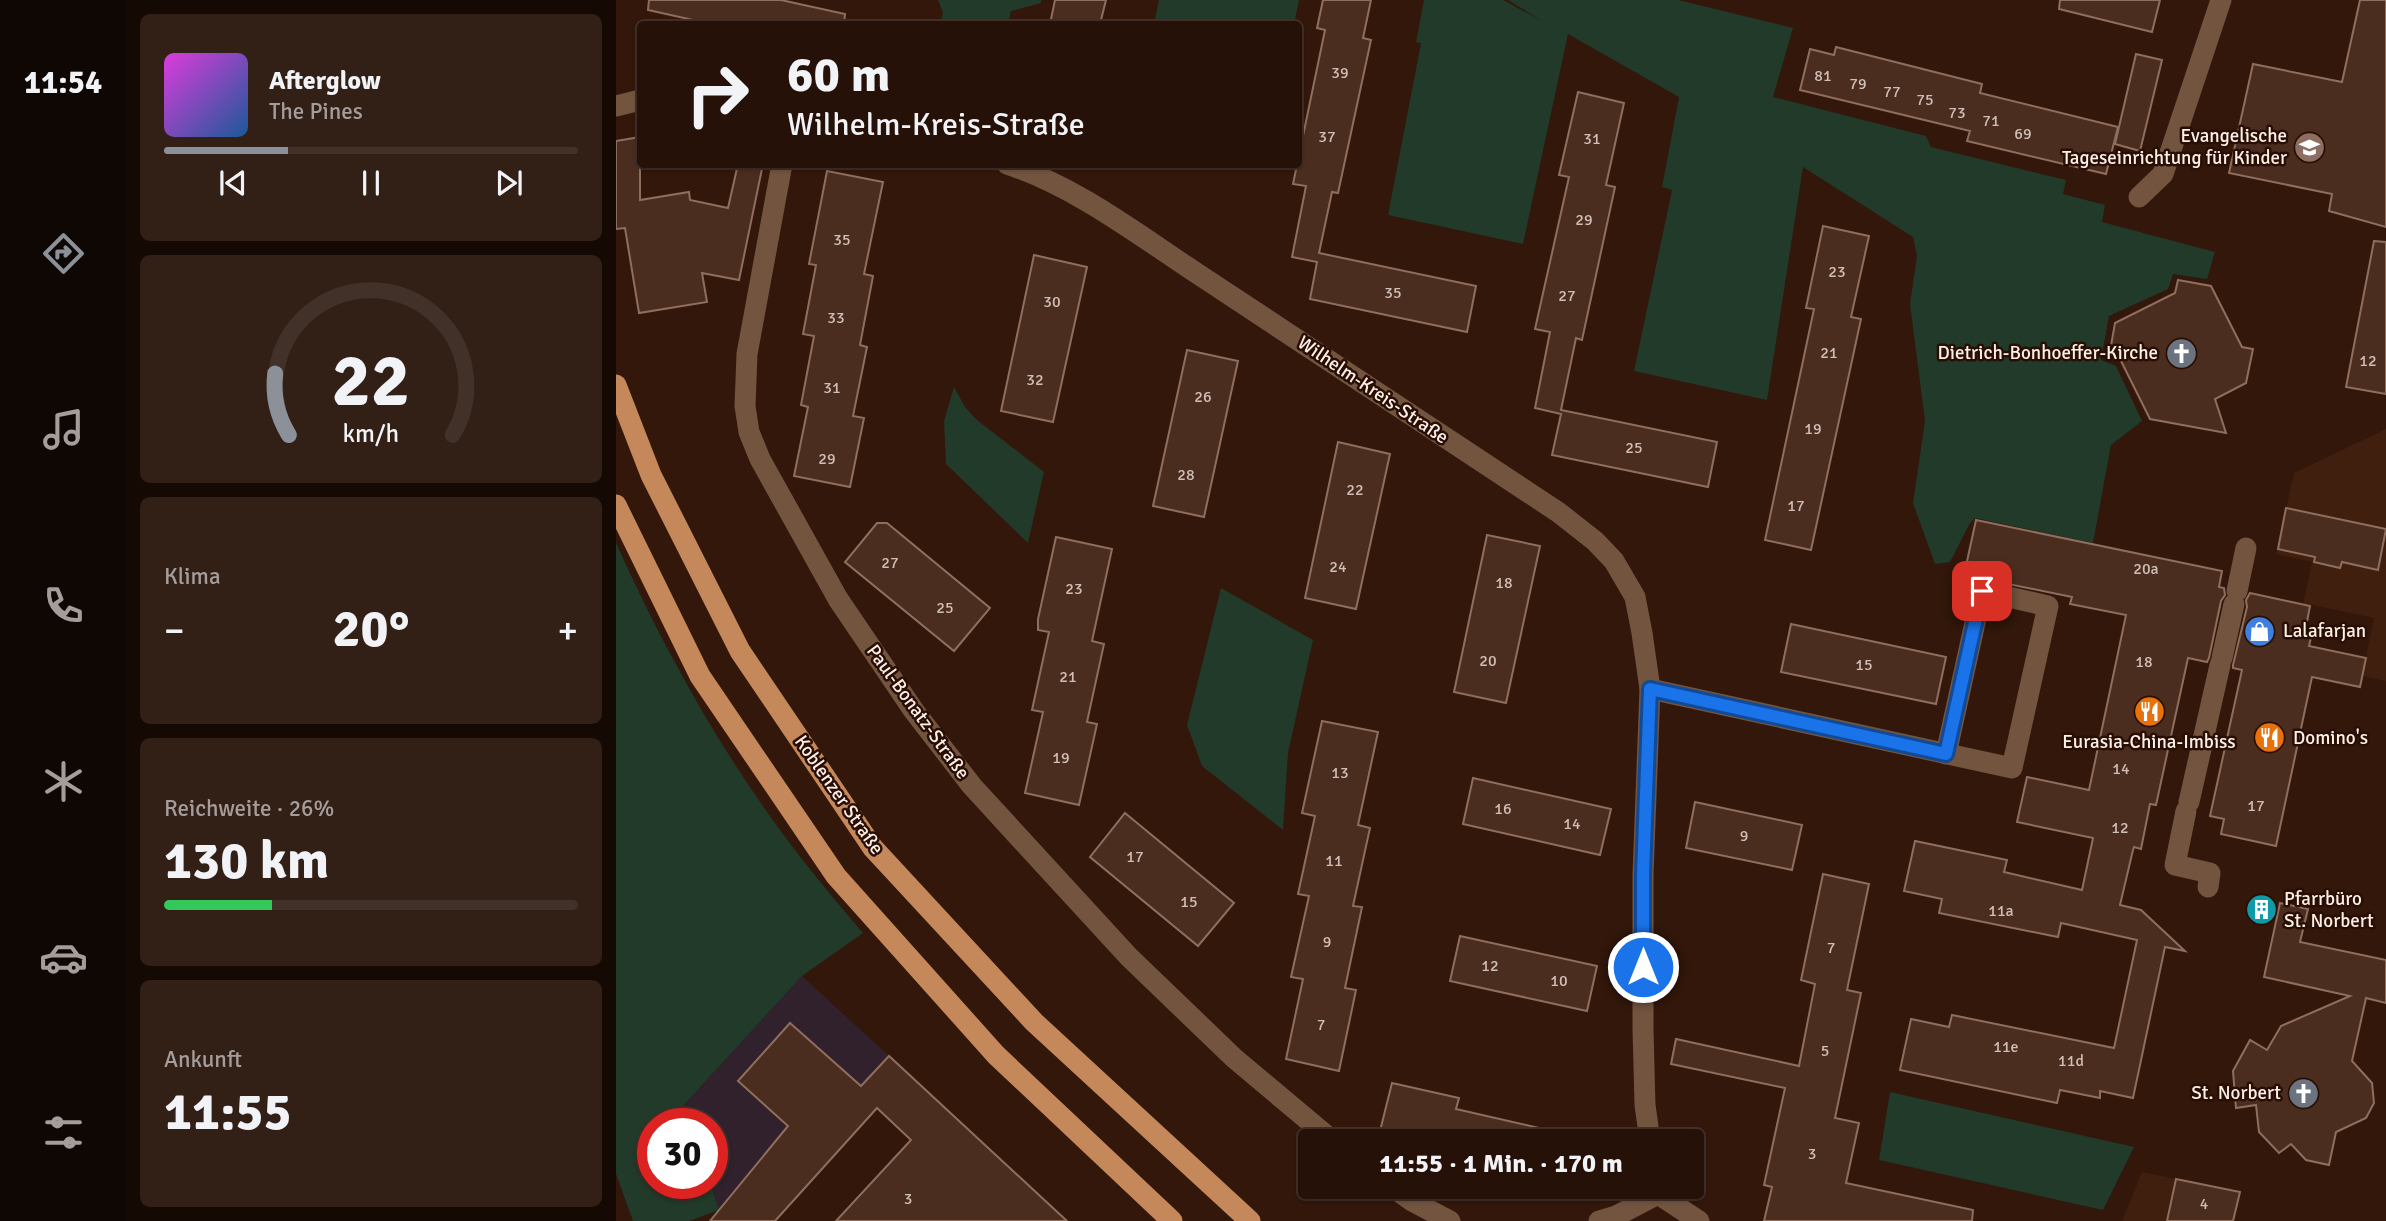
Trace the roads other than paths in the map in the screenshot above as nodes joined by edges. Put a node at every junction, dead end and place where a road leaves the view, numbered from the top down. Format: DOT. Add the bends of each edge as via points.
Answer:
graph roads {
  1 [pos="2221,0"];
  2 [pos="637,101"];
  3 [pos="616,106"];
  4 [pos="781,168"];
  5 [pos="1017,168"];
  6 [pos="2139,197"];
  7 [pos="616,385"];
  8 [pos="616,505"];
  9 [pos="2246,548"];
  10 [pos="1650,689"];
  11 [pos="1946,754"];
  12 [pos="2207,887"];
  13 [pos="1320,1129"];
  14 [pos="1648,1129"];
  15 [pos="1409,1199"];
  16 [pos="1643,1199"];
  17 [pos="1669,1199"];
  18 [pos="1172,1221"];
  19 [pos="1250,1221"];
  20 [pos="1450,1221"];
  21 [pos="1599,1221"];
  22 [pos="1699,1221"];
  1 -- 6 [label="street" via="2163,174"];
  2 -- 3 [label="street"];
  4 -- 13 [label="street, Paul-Bonatz-Straße" via="747,354 745,405 760,459 838,598 914,711 972,786 1139,966 1234,1058"];
  5 -- 10 [label="street, Wilhelm-Kreis-Straße" via="1078,196 1558,512 1595,541 1614,561 1635,597"];
  7 -- 19 [label="main road, Koblenzer Straße" via="651,475 740,652 873,848 1034,1022"];
  8 -- 18 [label="main road" via="700,676 836,876 996,1055"];
  9 -- 12 [label="street" via="2175,865 2210,873"];
  10 -- 11 [label="street"];
  10 -- 14 [label="street, Wilhelm-Kreis-Straße" via="1643,874"];
  11 -- 11 [label="street" via="2012,768 2048,606 1982,591"];
  15 -- 20 [label="street"];
  16 -- 21 [label="street"];
  17 -- 22 [label="street"];
}
